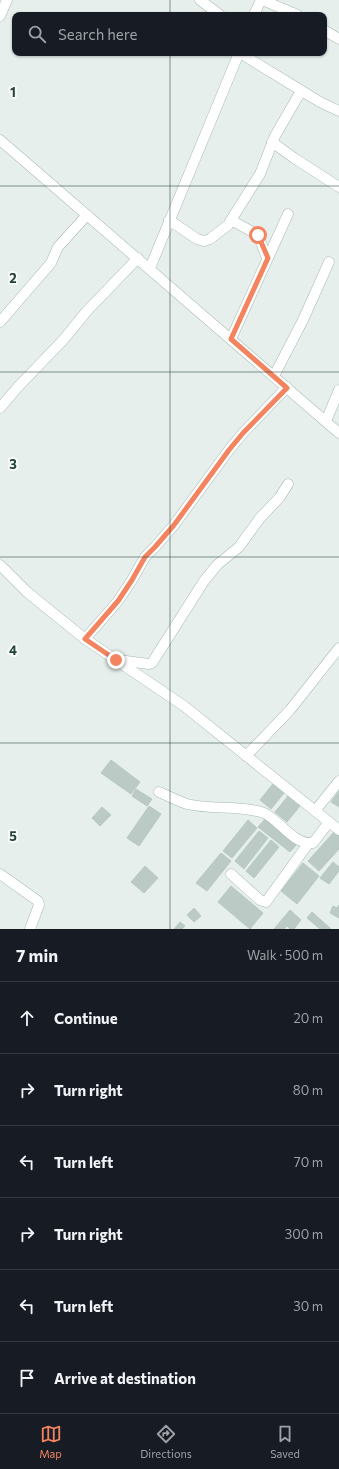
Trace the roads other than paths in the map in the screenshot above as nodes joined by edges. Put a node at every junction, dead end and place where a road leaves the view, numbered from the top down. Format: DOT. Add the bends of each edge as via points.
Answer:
graph roads {
  1 [pos="7,0"];
  2 [pos="200,0"];
  3 [pos="261,0"];
  4 [pos="216,12"];
  5 [pos="255,12"];
  6 [pos="291,12"];
  7 [pos="0,16"];
  8 [pos="327,32"];
  9 [pos="339,39"];
  10 [pos="238,56"];
  11 [pos="244,56"];
  12 [pos="301,91"];
  13 [pos="339,111"];
  14 [pos="0,140"];
  15 [pos="272,142"];
  16 [pos="339,187"];
  17 [pos="288,214"];
  18 [pos="88,215"];
  19 [pos="169,220"];
  20 [pos="231,220"];
  21 [pos="138,258"];
  22 [pos="268,258"];
  23 [pos="329,262"];
  24 [pos="150,268"];
  25 [pos="0,322"];
  26 [pos="231,339"];
  27 [pos="274,376"];
  28 [pos="287,388"];
  29 [pos="339,390"];
  30 [pos="0,408"];
  31 [pos="326,421"];
  32 [pos="339,433"];
  33 [pos="288,484"];
  34 [pos="0,565"];
  35 [pos="85,639"];
  36 [pos="339,648"];
  37 [pos="116,660"];
  38 [pos="246,756"];
  39 [pos="339,781"];
  40 [pos="159,792"];
  41 [pos="315,811"];
  42 [pos="329,822"];
  43 [pos="339,830"];
  44 [pos="308,844"];
  45 [pos="0,874"];
  46 [pos="231,874"];
  47 [pos="30,929"];
  1 -- 7 [label="street"];
  2 -- 4 [label="street"];
  3 -- 5 [label="street"];
  3 -- 6 [label="street"];
  8 -- 9 [label="street"];
  10 -- 19 [label="street"];
  11 -- 12 [label="street"];
  12 -- 13 [label="street"];
  12 -- 15 [label="street"];
  14 -- 18 [label="street"];
  15 -- 16 [label="street"];
  15 -- 20 [label="street" via="260,174"];
  17 -- 22 [label="street"];
  18 -- 21 [label="street"];
  18 -- 25 [label="street" via="58,247 51,262"];
  19 -- 20 [label="street" via="204,241 210,239"];
  19 -- 24 [label="street"];
  20 -- 22 [label="street" via="258,235"];
  21 -- 24 [label="street"];
  21 -- 30 [label="street"];
  22 -- 26 [label="street"];
  23 -- 27 [label="street"];
  24 -- 26 [label="street"];
  26 -- 27 [label="street"];
  27 -- 28 [label="street"];
  28 -- 31 [label="street"];
  28 -- 35 [label="street" via="229,450 174,525 145,557 118,601"];
  29 -- 31 [label="street"];
  31 -- 32 [label="street"];
  33 -- 37 [label="street" via="239,547 217,565 204,581 152,663"];
  34 -- 35 [label="street"];
  35 -- 37 [label="street"];
  36 -- 38 [label="street" via="290,710"];
  37 -- 38 [label="street" via="184,706"];
  38 -- 41 [label="street"];
  39 -- 41 [label="street"];
  40 -- 44 [label="street" via="187,804 246,809 266,814"];
  41 -- 42 [label="street"];
  42 -- 43 [label="street"];
  42 -- 44 [label="street" via="313,843"];
  44 -- 46 [label="street" via="266,902 260,900"];
  45 -- 47 [label="street" via="38,902"];
}
